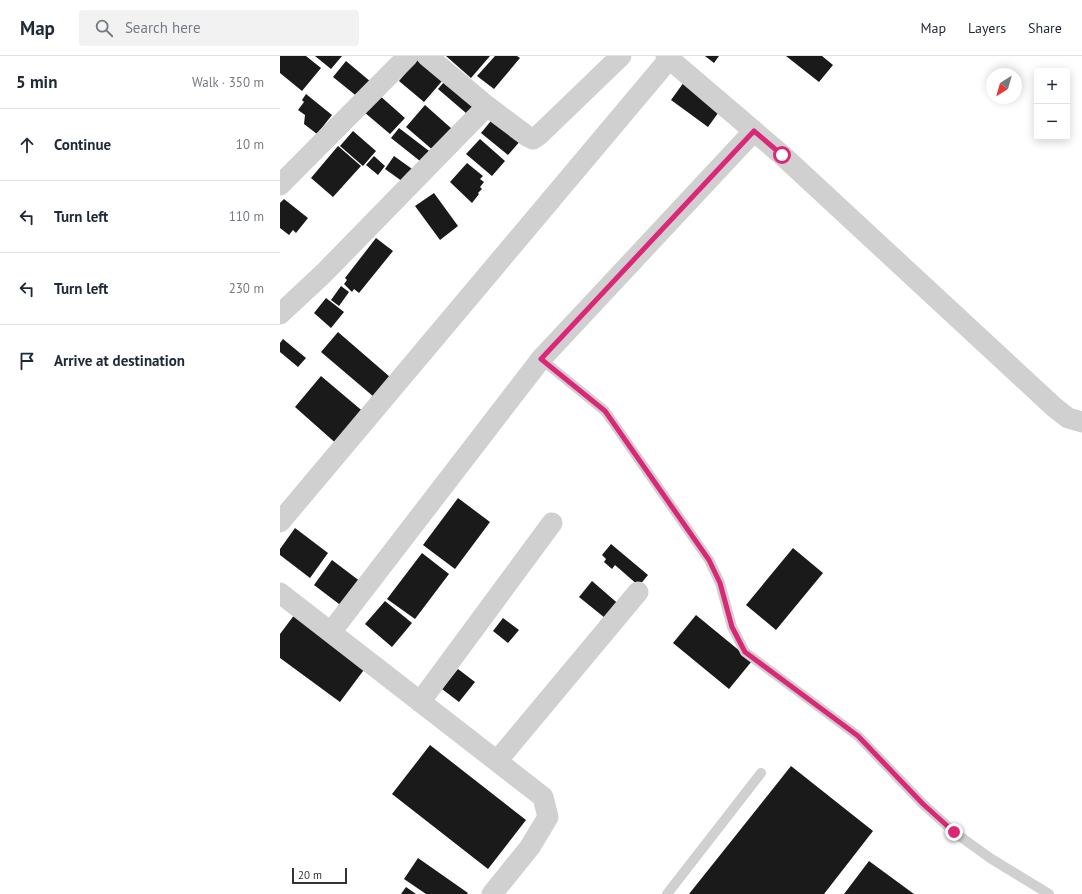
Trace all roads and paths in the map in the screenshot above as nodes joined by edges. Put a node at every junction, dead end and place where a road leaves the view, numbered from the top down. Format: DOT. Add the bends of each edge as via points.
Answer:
graph roads {
  1 [pos="408,56"];
  2 [pos="428,56"];
  3 [pos="621,56"];
  4 [pos="668,57"];
  5 [pos="487,106"];
  6 [pos="754,131"];
  7 [pos="280,185"];
  8 [pos="280,314"];
  9 [pos="541,359"];
  10 [pos="1082,422"];
  11 [pos="280,522"];
  12 [pos="552,523"];
  13 [pos="280,592"];
  14 [pos="638,592"];
  15 [pos="331,632"];
  16 [pos="420,702"];
  17 [pos="497,761"];
  18 [pos="761,772"];
  19 [pos="492,894"];
  20 [pos="667,894"];
  21 [pos="1049,894"];
  1 -- 7 [label="street"];
  2 -- 5 [label="street"];
  3 -- 5 [label="street" via="533,139"];
  4 -- 6 [label="street"];
  4 -- 11 [label="street"];
  5 -- 8 [label="street"];
  6 -- 9 [label="street"];
  6 -- 10 [label="street" via="1054,407 1068,418"];
  9 -- 15 [label="street"];
  9 -- 21 [label="lane" via="605,411 709,560 720,583 732,627 745,652 858,736 923,804 954,832 990,858"];
  12 -- 16 [label="street"];
  13 -- 15 [label="street"];
  14 -- 17 [label="street"];
  15 -- 16 [label="street"];
  16 -- 17 [label="street"];
  17 -- 19 [label="street" via="543,797 548,817 530,847"];
  18 -- 20 [label="lane"];
}
